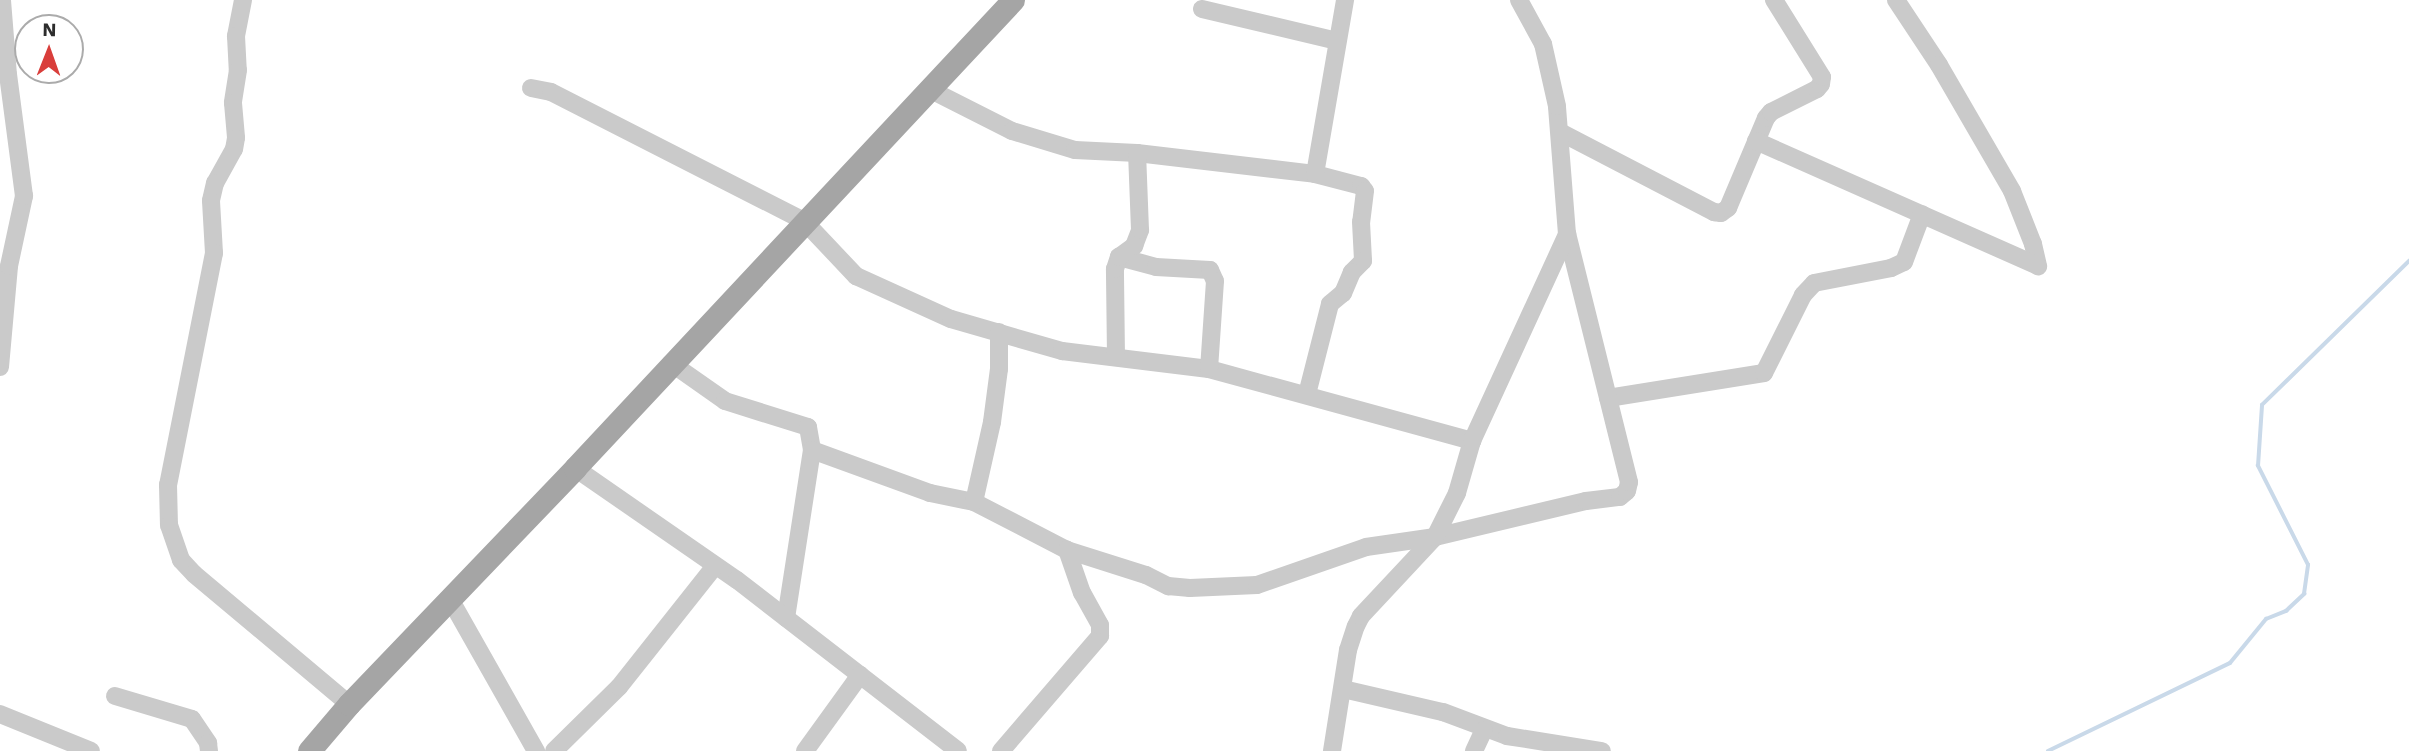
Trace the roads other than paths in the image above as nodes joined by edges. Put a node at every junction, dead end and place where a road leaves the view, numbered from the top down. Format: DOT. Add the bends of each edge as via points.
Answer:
graph roads {
  1 [pos="2,0"];
  2 [pos="243,0"];
  3 [pos="1013,0"];
  4 [pos="1345,0"];
  5 [pos="1519,0"];
  6 [pos="1774,0"];
  7 [pos="1896,0"];
  8 [pos="1202,9"];
  9 [pos="1337,41"];
  10 [pos="531,88"];
  11 [pos="929,89"];
  12 [pos="1560,132"];
  13 [pos="1756,141"];
  14 [pos="1137,153"];
  15 [pos="1315,174"];
  16 [pos="1922,214"];
  17 [pos="804,221"];
  18 [pos="1567,234"];
  19 [pos="1119,257"];
  20 [pos="999,332"];
  21 [pos="1116,357"];
  22 [pos="671,363"];
  23 [pos="0,367"];
  24 [pos="1209,369"];
  25 [pos="1307,394"];
  26 [pos="1608,398"];
  27 [pos="1472,441"];
  28 [pos="812,450"];
  29 [pos="575,468"];
  30 [pos="974,502"];
  31 [pos="1435,537"];
  32 [pos="1067,550"];
  33 [pos="715,566"];
  34 [pos="450,599"];
  35 [pos="786,618"];
  36 [pos="860,675"];
  37 [pos="1343,689"];
  38 [pos="115,696"];
  39 [pos="349,704"];
  40 [pos="0,714"];
  41 [pos="1484,730"];
  42 [pos="999,750"];
  43 [pos="91,751"];
  44 [pos="209,751"];
  45 [pos="309,751"];
  46 [pos="536,751"];
  47 [pos="554,751"];
  48 [pos="805,751"];
  49 [pos="958,751"];
  50 [pos="1332,751"];
  51 [pos="1474,751"];
  52 [pos="1602,751"];
  1 -- 23 [label="street" via="24,196 9,267"];
  2 -- 39 [label="street" via="236,36 236,138 211,201 214,253 168,485 169,526 181,560 194,574"];
  3 -- 11 [label="main road"];
  4 -- 9 [label="street"];
  5 -- 12 [label="street" via="1543,44"];
  6 -- 13 [label="street" via="1822,77 1817,89 1771,112"];
  7 -- 16 [label="street" via="2012,191 2038,266"];
  8 -- 9 [label="street"];
  9 -- 15 [label="street"];
  10 -- 17 [label="street" via="551,92"];
  11 -- 14 [label="street" via="1012,131 1052,144 1075,150"];
  11 -- 17 [label="main road"];
  12 -- 13 [label="street" via="1721,213 1728,208"];
  12 -- 18 [label="street"];
  13 -- 16 [label="street"];
  14 -- 15 [label="street"];
  14 -- 19 [label="street" via="1140,230 1134,246"];
  15 -- 25 [label="street" via="1354,182 1365,191 1363,261 1343,293 1330,304"];
  16 -- 26 [label="street" via="1904,262 1814,283 1803,295 1763,373"];
  17 -- 20 [label="street" via="868,284 951,319"];
  17 -- 22 [label="main road"];
  18 -- 26 [label="street"];
  18 -- 27 [label="street"];
  19 -- 21 [label="street" via="1115,269"];
  19 -- 24 [label="street" via="1156,267 1210,270 1215,281"];
  20 -- 21 [label="street" via="1062,351"];
  20 -- 30 [label="street" via="992,422"];
  21 -- 24 [label="street"];
  22 -- 28 [label="street" via="725,401 807,427"];
  22 -- 29 [label="main road"];
  24 -- 25 [label="street"];
  25 -- 27 [label="street"];
  26 -- 31 [label="street" via="1629,482 1620,497"];
  27 -- 31 [label="street" via="1457,493"];
  28 -- 30 [label="street" via="930,494"];
  28 -- 35 [label="street"];
  29 -- 33 [label="street"];
  29 -- 34 [label="main road"];
  30 -- 32 [label="street"];
  31 -- 32 [label="street" via="1366,547 1257,585 1221,588 1168,586"];
  31 -- 37 [label="street" via="1361,616 1348,650"];
  32 -- 42 [label="street" via="1082,593 1100,625 1100,636"];
  33 -- 35 [label="street"];
  33 -- 47 [label="street" via="619,687"];
  34 -- 39 [label="main road"];
  34 -- 46 [label="street"];
  35 -- 36 [label="street"];
  36 -- 48 [label="street"];
  36 -- 49 [label="street"];
  37 -- 41 [label="street" via="1443,712"];
  37 -- 50 [label="street"];
  38 -- 44 [label="street" via="192,719"];
  39 -- 45 [label="main road"];
  40 -- 43 [label="street"];
  41 -- 51 [label="street"];
  41 -- 52 [label="street"];
}
